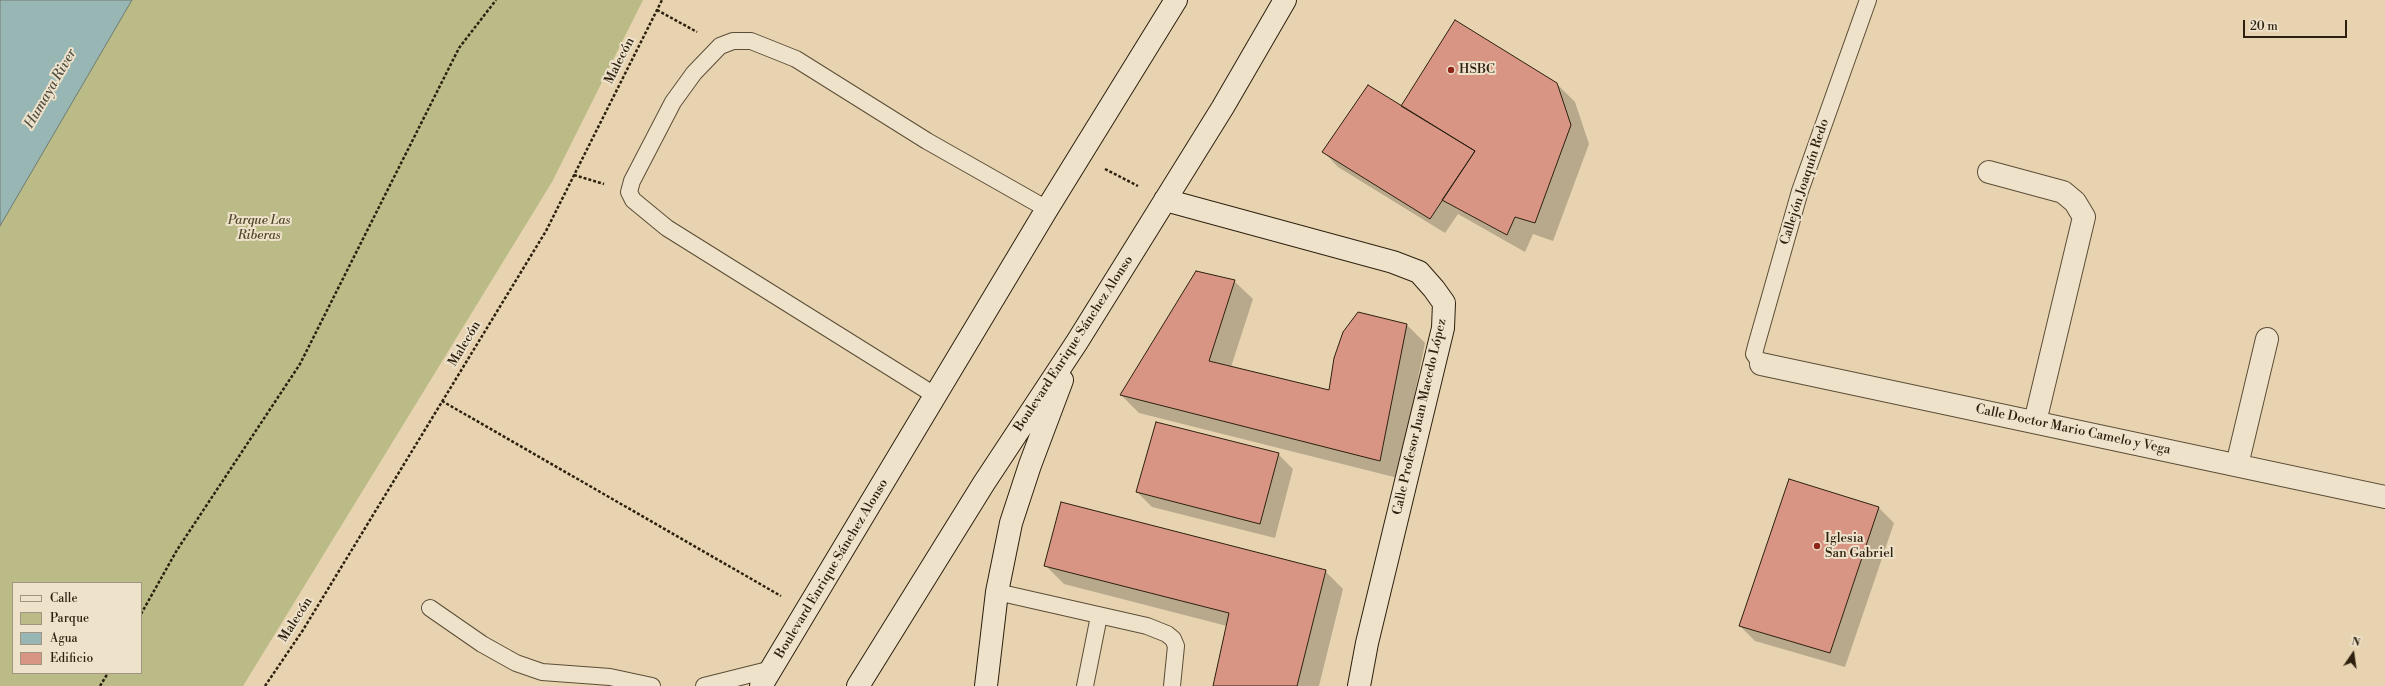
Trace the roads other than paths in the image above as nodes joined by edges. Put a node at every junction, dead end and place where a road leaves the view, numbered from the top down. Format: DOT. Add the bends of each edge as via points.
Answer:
graph roads {
  1 [pos="1176,0"];
  2 [pos="1285,0"];
  3 [pos="1868,0"];
  4 [pos="1989,172"];
  5 [pos="1165,200"];
  6 [pos="1047,209"];
  7 [pos="2267,339"];
  8 [pos="1077,342"];
  9 [pos="1761,364"];
  10 [pos="936,396"];
  11 [pos="2035,422"];
  12 [pos="2237,465"];
  13 [pos="2385,497"];
  14 [pos="997,592"];
  15 [pos="430,608"];
  16 [pos="1099,616"];
  17 [pos="767,677"];
  18 [pos="652,686"];
  19 [pos="704,686"];
  20 [pos="858,686"];
  21 [pos="986,686"];
  22 [pos="1086,686"];
  23 [pos="1172,686"];
  24 [pos="1359,686"];
  1 -- 6 [label="main road, Boulevard Enrique Sánchez Alonso"];
  2 -- 5 [label="main road, Boulevard Enrique Sánchez Alonso"];
  3 -- 9 [label="lane, Callejón Joaquín Redo" via="1800,191 1754,354"];
  4 -- 11 [label="main road" via="2063,192 2075,202 2084,217"];
  5 -- 8 [label="main road, Boulevard Enrique Sánchez Alonso"];
  5 -- 24 [label="main road, Calle Profesor Juan Macedo López" via="1393,262 1419,272 1444,303 1443,328 1367,643"];
  6 -- 10 [label="main road, Boulevard Enrique Sánchez Alonso"];
  6 -- 10 [label="lane" via="927,141 796,59 751,42 732,41 720,46 694,73 673,102 632,181 629,192 633,200 667,228"];
  7 -- 12 [label="main road"];
  8 -- 14 [label="main road" via="1030,465 1011,523"];
  8 -- 20 [label="main road, Boulevard Enrique Sánchez Alonso" via="984,483"];
  9 -- 11 [label="main road, Calle Doctor Mario Camelo y Vega"];
  10 -- 17 [label="main road, Boulevard Enrique Sánchez Alonso"];
  11 -- 12 [label="main road, Calle Doctor Mario Camelo y Vega"];
  12 -- 13 [label="main road, Calle Doctor Mario Camelo y Vega"];
  14 -- 16 [label="lane"];
  14 -- 21 [label="main road"];
  15 -- 18 [label="lane" via="482,644 516,663 542,672 610,677"];
  16 -- 22 [label="lane"];
  16 -- 23 [label="lane" via="1147,626 1173,639 1176,657"];
  17 -- 19 [label="lane"];
}
